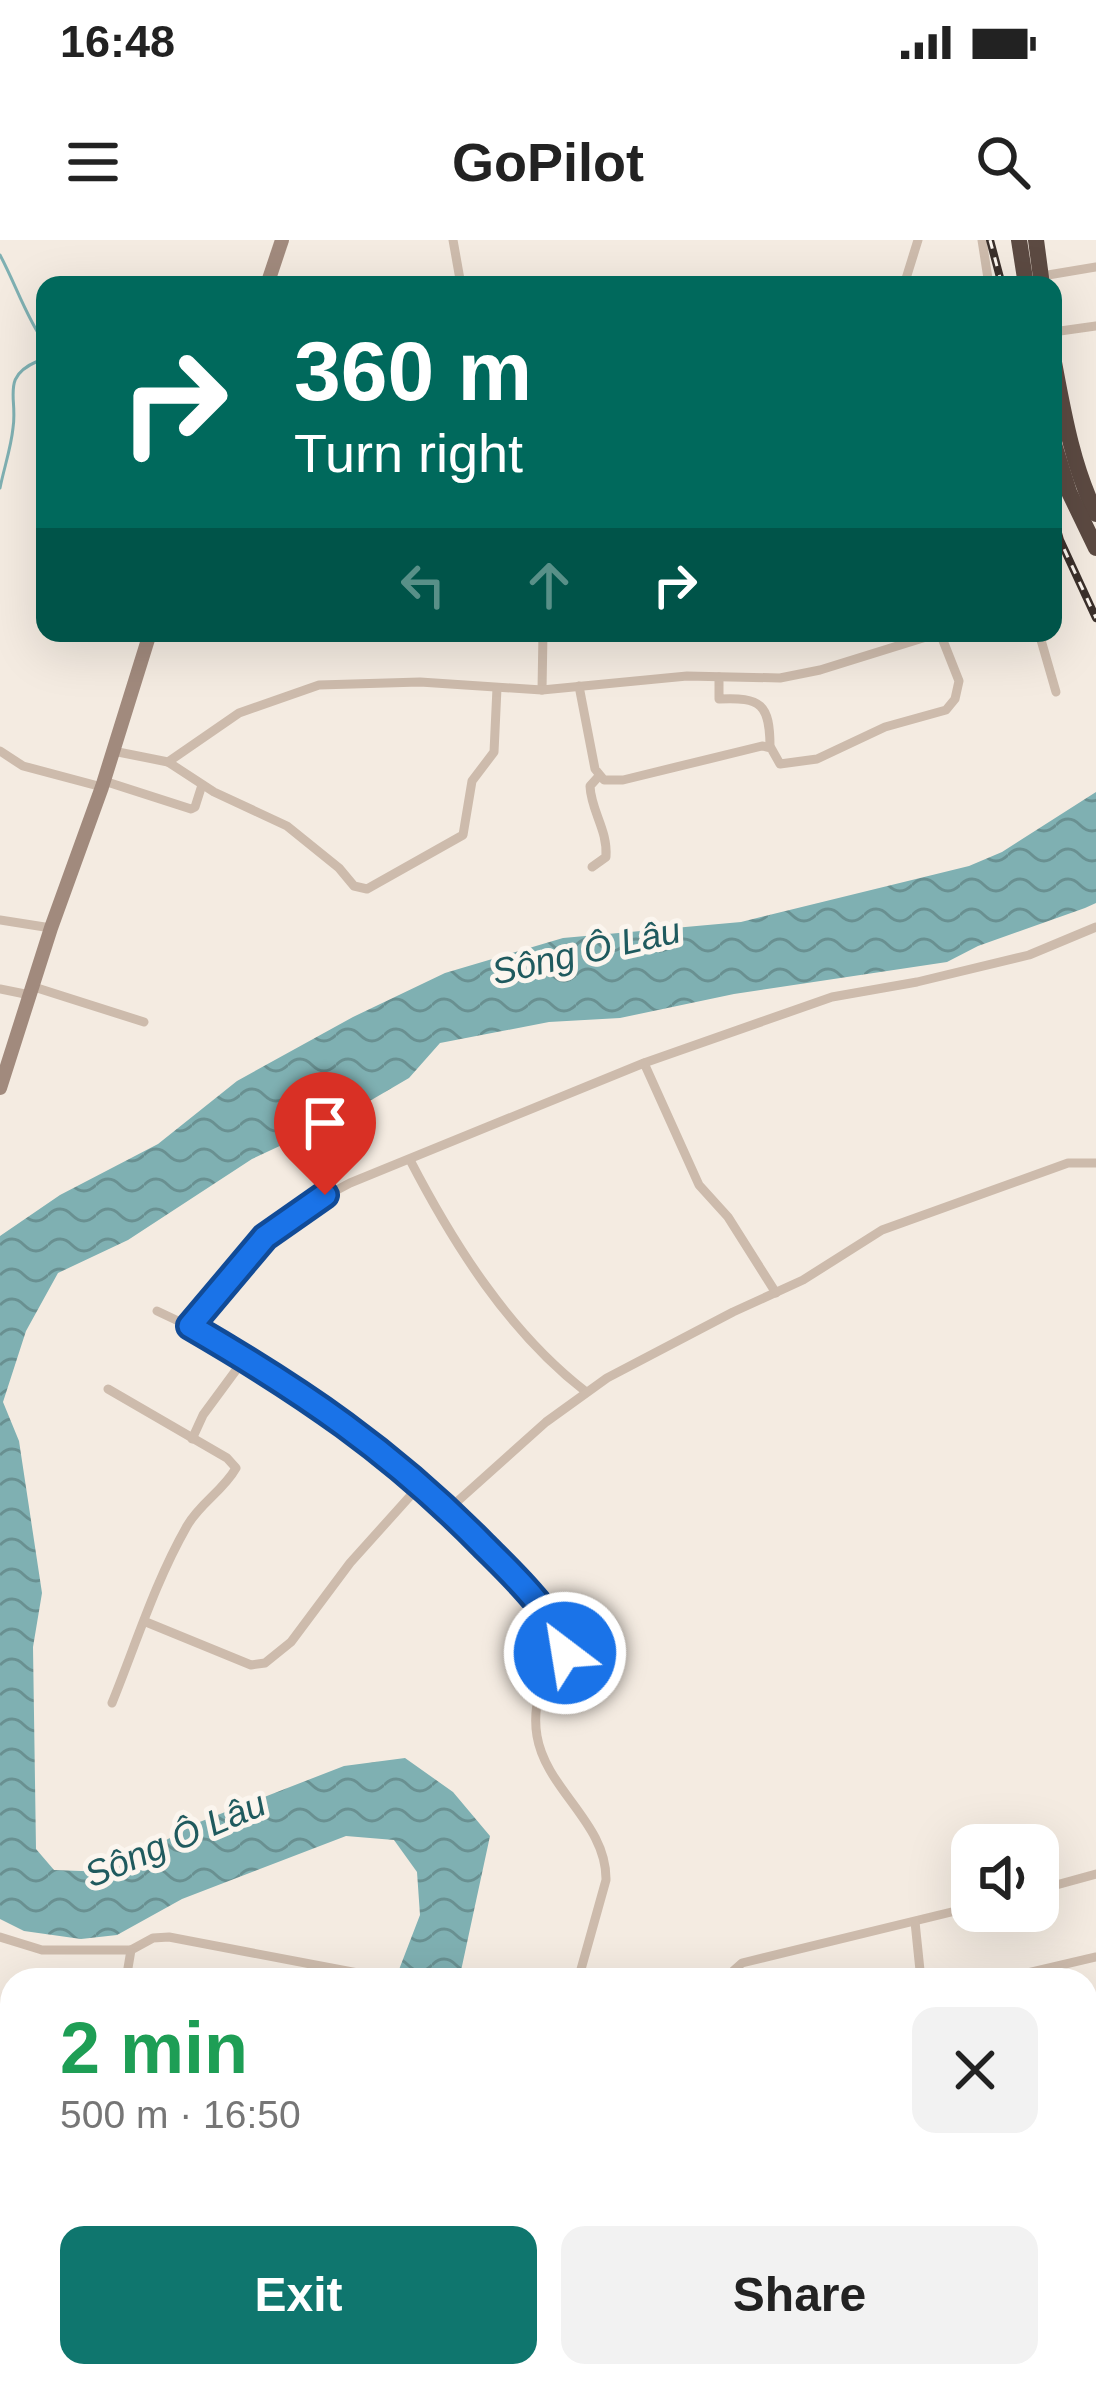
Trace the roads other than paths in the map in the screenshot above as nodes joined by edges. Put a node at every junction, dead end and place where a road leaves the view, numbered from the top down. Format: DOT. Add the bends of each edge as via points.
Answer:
graph roads {
  1 [pos="281,240"];
  2 [pos="453,240"];
  3 [pos="918,240"];
  4 [pos="982,240"];
  5 [pos="1096,267"];
  6 [pos="270,276"];
  7 [pos="459,276"];
  8 [pos="907,276"];
  9 [pos="988,276"];
  10 [pos="1061,276"];
  11 [pos="1096,327"];
  12 [pos="1062,331"];
  13 [pos="1062,428"];
  14 [pos="1062,482"];
  15 [pos="1096,514"];
  16 [pos="1096,548"];
  17 [pos="147,642"];
  18 [pos="543,642"];
  19 [pos="910,642"];
  20 [pos="944,642"];
  21 [pos="1042,642"];
  22 [pos="719,677"];
  23 [pos="579,686"];
  24 [pos="497,688"];
  25 [pos="542,690"];
  26 [pos="1056,692"];
  27 [pos="770,747"];
  28 [pos="113,751"];
  29 [pos="0,752"];
  30 [pos="168,762"];
  31 [pos="598,776"];
  32 [pos="103,784"];
  33 [pos="202,785"];
  34 [pos="592,867"];
  35 [pos="0,920"];
  36 [pos="1096,927"];
  37 [pos="51,928"];
  38 [pos="0,989"];
  39 [pos="33,991"];
  40 [pos="144,1022"];
  41 [pos="644,1063"];
  42 [pos="0,1088"];
  43 [pos="410,1160"];
  44 [pos="1096,1163"];
  45 [pos="776,1293"];
  46 [pos="157,1312"];
  47 [pos="190,1326"];
  48 [pos="244,1358"];
  49 [pos="108,1390"];
  50 [pos="585,1391"];
  51 [pos="192,1438"];
  52 [pos="421,1484"];
  53 [pos="450,1508"];
  54 [pos="146,1622"];
  55 [pos="112,1703"];
  56 [pos="1096,1874"];
  57 [pos="1059,1884"];
  58 [pos="951,1912"];
  59 [pos="914,1922"];
  60 [pos="0,1937"];
  61 [pos="131,1950"];
  62 [pos="1096,1957"];
  63 [pos="128,1968"];
  64 [pos="340,1968"];
  65 [pos="581,1968"];
  66 [pos="736,1968"];
  67 [pos="920,1968"];
  68 [pos="1049,1968"];
  1 -- 6 [label="main road"];
  2 -- 7 [label="street"];
  3 -- 8 [label="street"];
  4 -- 9 [label="street"];
  5 -- 10 [label="street"];
  11 -- 12 [label="street"];
  13 -- 15 [label="highway"];
  14 -- 16 [label="highway"];
  17 -- 28 [label="main road"];
  18 -- 25 [label="street"];
  19 -- 22 [label="street" via="796,676"];
  20 -- 27 [label="street" via="959,681 946,710 806,762 781,764"];
  21 -- 26 [label="street"];
  22 -- 23 [label="street"];
  22 -- 27 [label="street" via="719,698 761,705"];
  23 -- 25 [label="street"];
  23 -- 31 [label="street"];
  24 -- 25 [label="street"];
  24 -- 30 [label="street" via="319,686 239,713"];
  24 -- 33 [label="street" via="494,752 472,781 463,836 371,888 354,886 287,826"];
  27 -- 31 [label="street" via="623,780"];
  28 -- 30 [label="street"];
  28 -- 32 [label="main road"];
  29 -- 32 [label="street" via="23,766"];
  30 -- 33 [label="street"];
  31 -- 34 [label="street" via="590,796 607,850"];
  32 -- 33 [label="street" via="190,809"];
  32 -- 37 [label="main road"];
  35 -- 37 [label="street"];
  36 -- 41 [label="street" via="1029,955 832,997"];
  37 -- 39 [label="main road"];
  38 -- 39 [label="street"];
  39 -- 40 [label="street"];
  39 -- 42 [label="main road"];
  41 -- 43 [label="street"];
  41 -- 45 [label="street" via="699,1185"];
  43 -- 47 [label="street" via="281,1222"];
  43 -- 50 [label="street" via="450,1233 535,1349"];
  44 -- 45 [label="street" via="1068,1163 882,1230"];
  45 -- 50 [label="street"];
  46 -- 47 [label="street"];
  47 -- 48 [label="street"];
  48 -- 51 [label="street"];
  48 -- 52 [label="street"];
  49 -- 51 [label="street"];
  50 -- 53 [label="street"];
  51 -- 54 [label="street" via="236,1468 187,1526"];
  52 -- 53 [label="street"];
  52 -- 54 [label="street" via="265,1663 251,1665"];
  53 -- 65 [label="street" via="524,1586 565,1648 541,1689 538,1742 606,1864"];
  54 -- 55 [label="street"];
  56 -- 57 [label="street"];
  58 -- 59 [label="street"];
  59 -- 66 [label="street"];
  59 -- 67 [label="street"];
  60 -- 61 [label="street" via="42,1950"];
  61 -- 63 [label="street"];
  61 -- 64 [label="street" via="169,1937"];
  62 -- 68 [label="street"];
}
